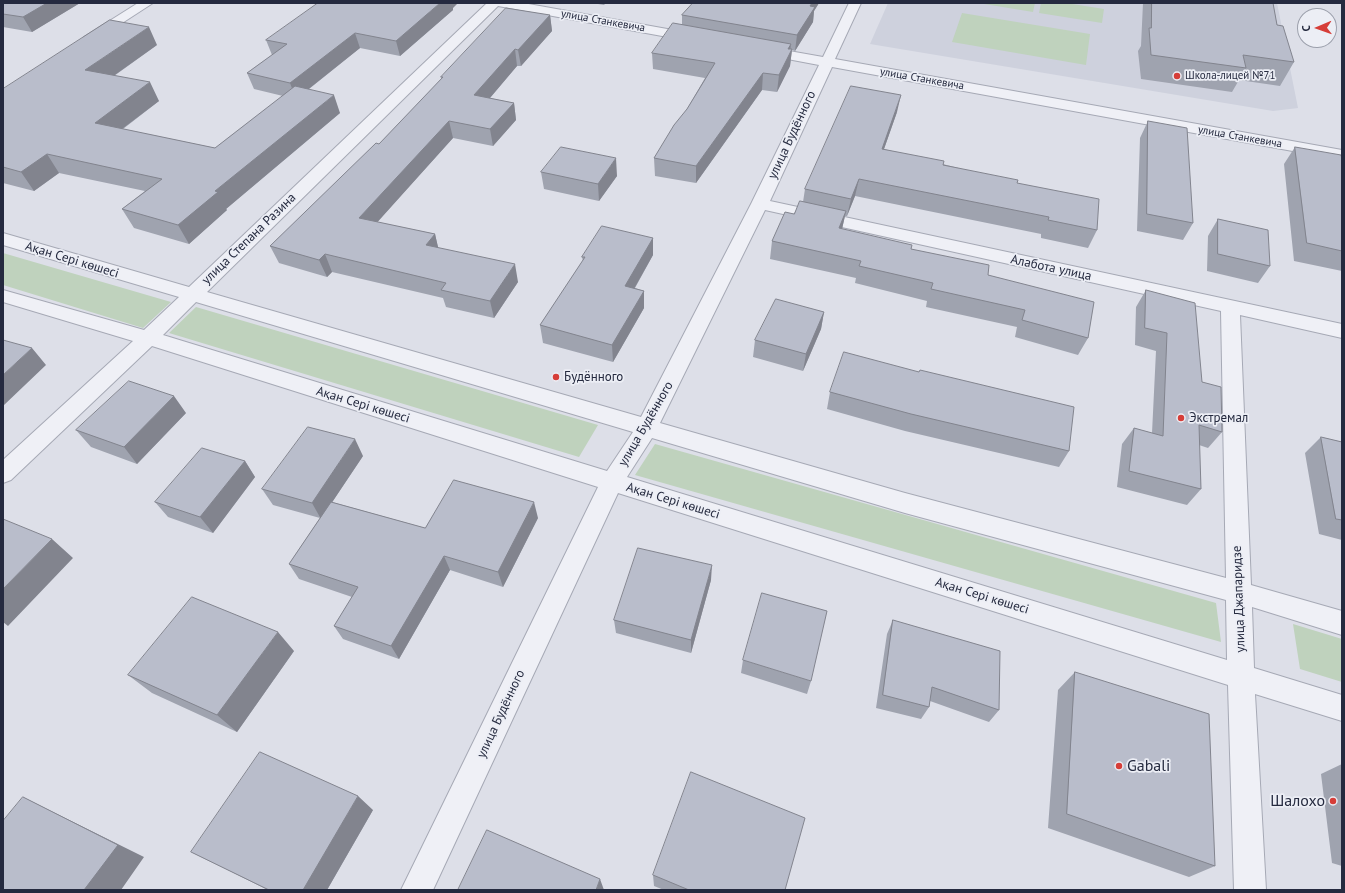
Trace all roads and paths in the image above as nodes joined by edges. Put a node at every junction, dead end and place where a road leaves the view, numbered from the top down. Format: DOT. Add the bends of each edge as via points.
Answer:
graph roads {
  1 [pos="147,3"];
  2 [pos="494,3"];
  3 [pos="501,3"];
  4 [pos="855,3"];
  5 [pos="710,41"];
  6 [pos="78,44"];
  7 [pos="749,48"];
  8 [pos="826,62"];
  9 [pos="1342,156"];
  10 [pos="760,204"];
  11 [pos="3,239"];
  12 [pos="190,295"];
  13 [pos="3,296"];
  14 [pos="1230,307"];
  15 [pos="1342,331"];
  16 [pos="148,338"];
  17 [pos="646,429"];
  18 [pos="3,474"];
  19 [pos="612,482"];
  20 [pos="1238,592"];
  21 [pos="1342,622"];
  22 [pos="1241,676"];
  23 [pos="1342,708"];
  24 [pos="418,890"];
  25 [pos="1250,890"];
  1 -- 6 [label="street"];
  2 -- 12 [label="street, улица Степана Разина"];
  3 -- 5 [label="street, улица Станкевича"];
  4 -- 8 [label="street, улица Будённого"];
  7 -- 8 [label="street, улица Станкевича"];
  8 -- 9 [label="street, улица Станкевича"];
  8 -- 10 [label="street, улица Будённого"];
  10 -- 14 [label="street, Алабота улица"];
  10 -- 17 [label="street, улица Будённого"];
  11 -- 12 [label="street, Ақан Сері көшесі"];
  12 -- 16 [label="street, улица Степана Разина"];
  12 -- 17 [label="street, Ақан Сері көшесі"];
  13 -- 16 [label="street, Ақан Сері көшесі"];
  14 -- 15 [label="street, Алабота улица"];
  14 -- 20 [label="street, улица Джапаридзе"];
  16 -- 18 [label="street, улица Степана Разина"];
  16 -- 19 [label="street, Ақан Сері көшесі"];
  17 -- 19 [label="street, улица Будённого"];
  17 -- 20 [label="street, Ақан Сері көшесі" via="905,504"];
  19 -- 22 [label="street, Ақан Сері көшесі"];
  19 -- 24 [label="street, улица Будённого"];
  20 -- 21 [label="street, Ақан Сері көшесі"];
  20 -- 22 [label="street, улица Джапаридзе"];
  22 -- 23 [label="street, Ақан Сері көшесі"];
  22 -- 25 [label="street, улица Джапаридзе"];
}
